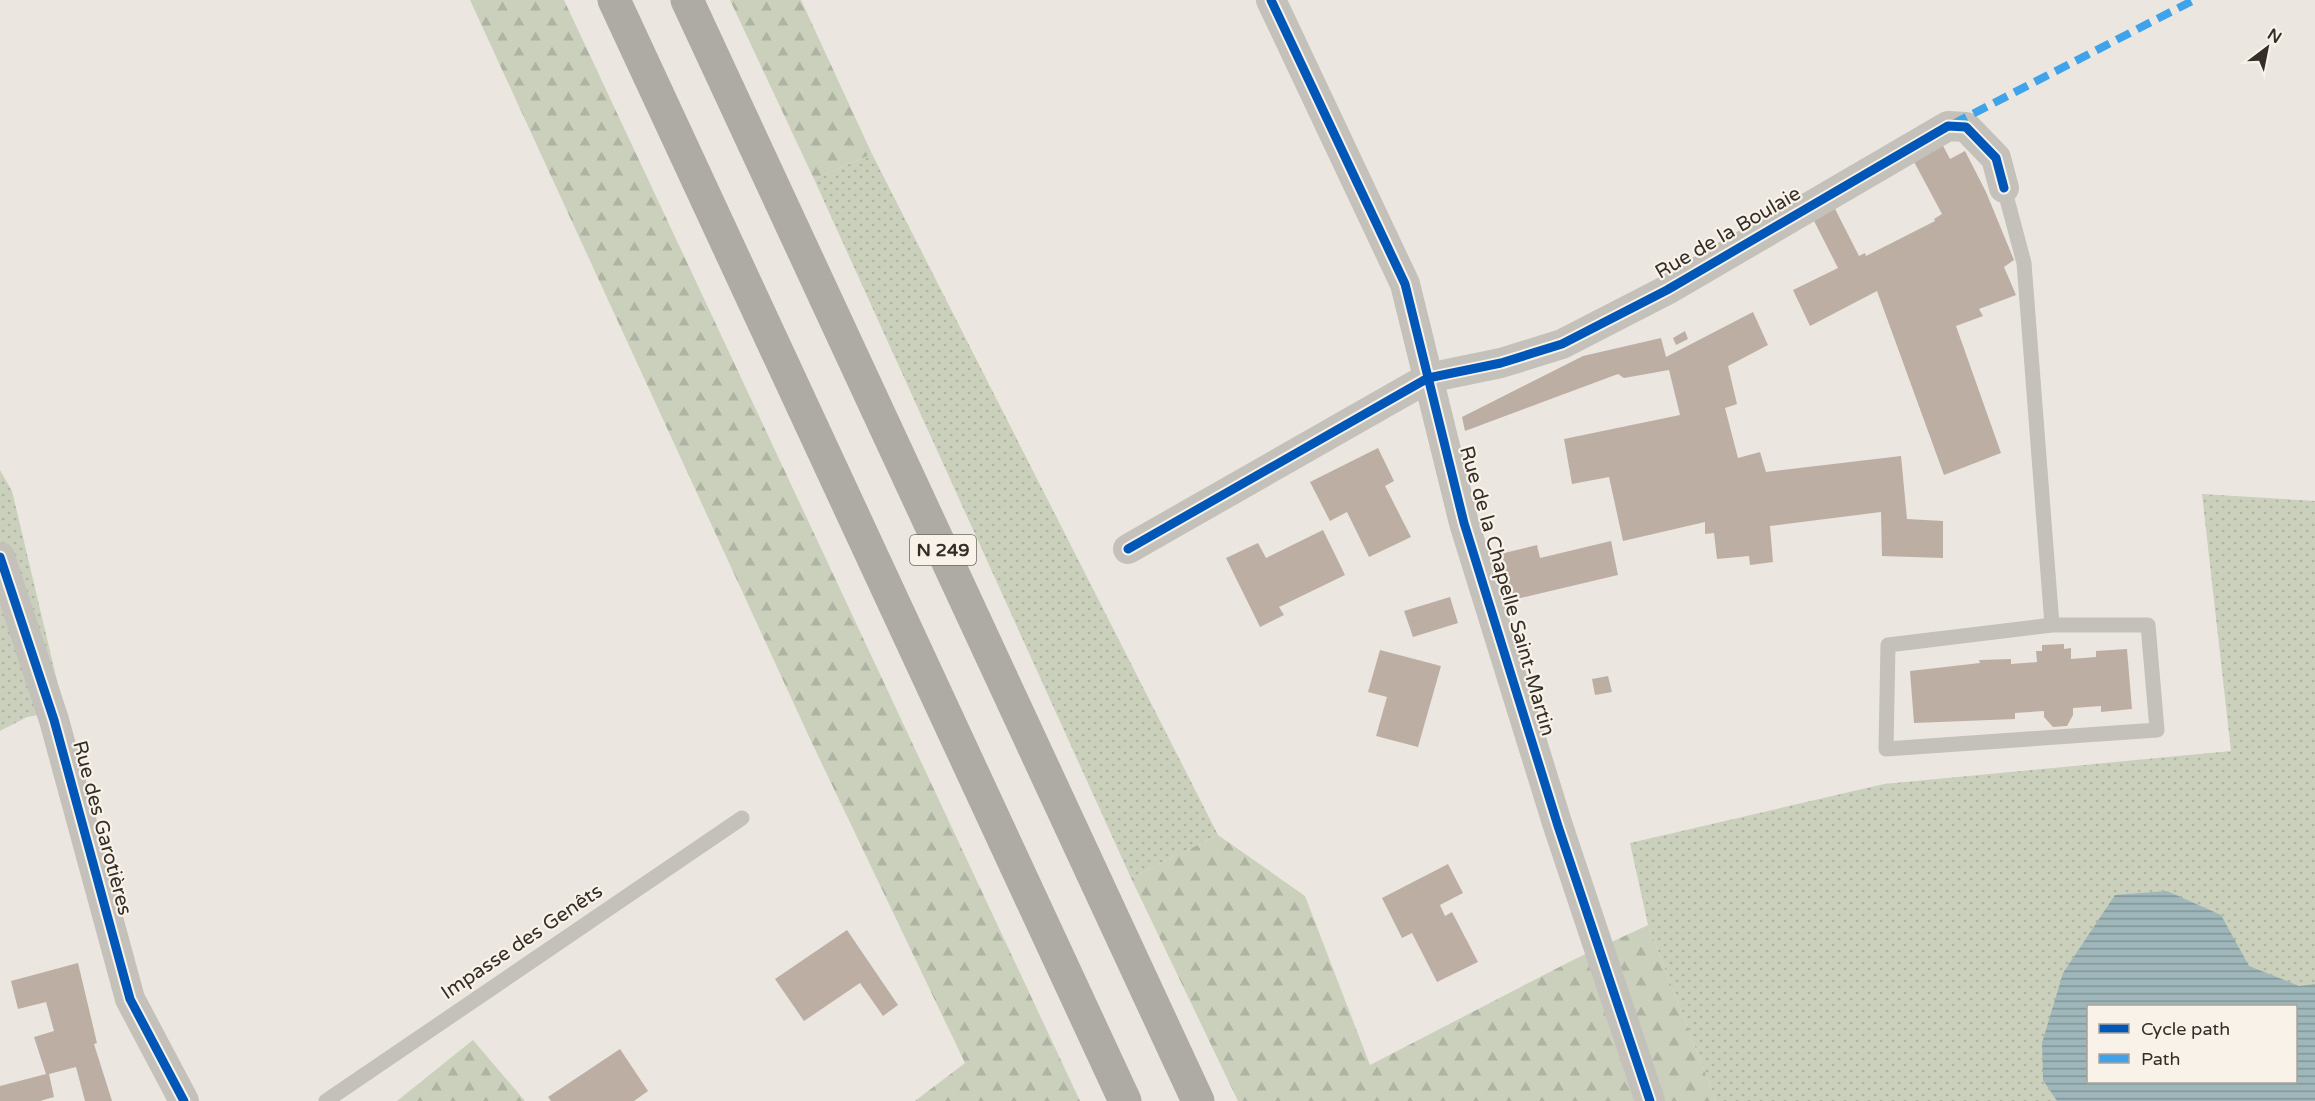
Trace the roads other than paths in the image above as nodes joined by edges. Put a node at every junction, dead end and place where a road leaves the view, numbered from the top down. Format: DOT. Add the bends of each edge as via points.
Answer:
graph roads {
  1 [pos="614,0"];
  2 [pos="687,0"];
  3 [pos="1271,0"];
  4 [pos="2004,189"];
  5 [pos="1428,378"];
  6 [pos="1128,549"];
  7 [pos="0,557"];
  8 [pos="2052,625"];
  9 [pos="742,818"];
  10 [pos="184,1101"];
  11 [pos="326,1101"];
  12 [pos="1125,1101"];
  13 [pos="1198,1101"];
  14 [pos="1650,1101"];
  1 -- 12 [label="highway"];
  2 -- 13 [label="highway, N 249"];
  3 -- 5 [label="street, Rue de la Chapelle Saint-Martin" via="1406,284"];
  4 -- 5 [label="street, Rue de la Boulaie" via="1996,158 1966,127 1948,126 1667,290 1562,344 1501,363"];
  4 -- 8 [label="lane" via="2024,263"];
  5 -- 6 [label="street, Rue de la Boulaie"];
  5 -- 14 [label="street, Rue de la Chapelle Saint-Martin" via="1467,534 1558,826"];
  7 -- 10 [label="street, Rue des Garotières" via="54,720 130,999"];
  8 -- 8 [label="lane" via="1888,645 1886,749 2157,730 2148,625"];
  9 -- 11 [label="lane, Impasse des Genêts"];
}
